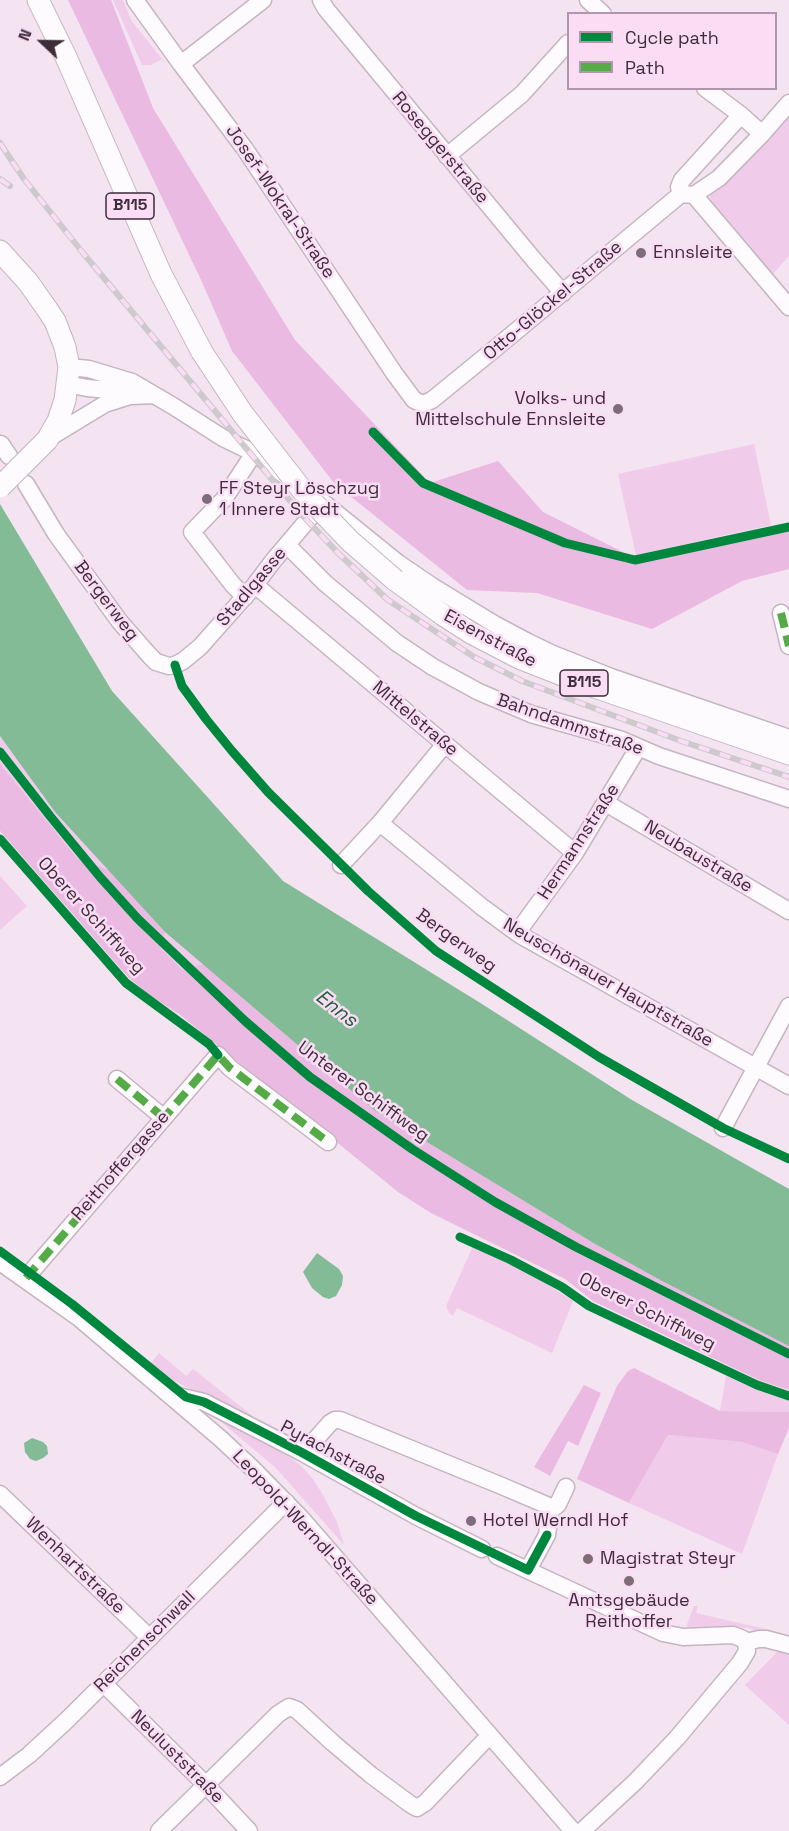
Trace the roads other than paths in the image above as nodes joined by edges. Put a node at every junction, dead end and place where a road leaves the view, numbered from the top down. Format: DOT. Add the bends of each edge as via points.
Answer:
graph roads {
  1 [pos="38,0"];
  2 [pos="135,0"];
  3 [pos="263,0"];
  4 [pos="321,0"];
  5 [pos="567,44"];
  6 [pos="181,64"];
  7 [pos="708,90"];
  8 [pos="789,103"];
  9 [pos="741,115"];
  10 [pos="762,134"];
  11 [pos="447,156"];
  12 [pos="687,195"];
  13 [pos="0,251"];
  14 [pos="563,293"];
  15 [pos="789,308"];
  16 [pos="68,375"];
  17 [pos="154,395"];
  18 [pos="423,404"];
  19 [pos="47,440"];
  20 [pos="254,453"];
  21 [pos="26,484"];
  22 [pos="0,487"];
  23 [pos="322,502"];
  24 [pos="287,545"];
  25 [pos="250,591"];
  26 [pos="781,613"];
  27 [pos="789,646"];
  28 [pos="176,665"];
  29 [pos="789,738"];
  30 [pos="446,744"];
  31 [pos="638,748"];
  32 [pos="789,754"];
  33 [pos="789,799"];
  34 [pos="606,803"];
  35 [pos="380,823"];
  36 [pos="575,854"];
  37 [pos="341,865"];
  38 [pos="789,911"];
  39 [pos="517,933"];
  40 [pos="789,1006"];
  41 [pos="756,1066"];
  42 [pos="117,1079"];
  43 [pos="789,1086"];
  44 [pos="164,1118"];
  45 [pos="723,1128"];
  46 [pos="328,1142"];
  47 [pos="0,1262"];
  48 [pos="25,1279"];
  49 [pos="166,1393"];
  50 [pos="301,1452"];
  51 [pos="566,1487"];
  52 [pos="0,1494"];
  53 [pos="286,1502"];
  54 [pos="550,1507"];
  55 [pos="528,1570"];
  56 [pos="150,1638"];
  57 [pos="746,1642"];
  58 [pos="789,1645"];
  59 [pos="104,1684"];
  60 [pos="489,1736"];
  61 [pos="0,1777"];
  62 [pos="206,1785"];
  63 [pos="159,1831"];
  64 [pos="249,1831"];
  65 [pos="573,1831"];
  66 [pos="582,1831"];
  1 -- 32 [label="main road, Eisenstraße / B115, bridge" via="161,274 202,352 262,440 350,541 395,580 462,627 519,658"];
  2 -- 6 [label="street, Josef-Wokral-Straße"];
  3 -- 6 [label="street"];
  4 -- 11 [label="street, Roseggerstraße"];
  5 -- 11 [label="street" via="522,94"];
  6 -- 18 [label="street, Josef-Wokral-Straße" via="245,149 394,373 414,400"];
  7 -- 9 [label="street"];
  8 -- 10 [label="street, Otto-Glöckel-Straße"];
  9 -- 10 [label="street"];
  9 -- 12 [label="street, Otto-Glöckel-Straße" via="682,180 679,188"];
  10 -- 12 [label="street, Otto-Glöckel-Straße" via="719,178"];
  11 -- 14 [label="street, Roseggerstraße"];
  12 -- 14 [label="street, Otto-Glöckel-Straße"];
  12 -- 15 [label="street"];
  13 -- 16 [label="main road" via="55,321 65,347"];
  14 -- 18 [label="street, Otto-Glöckel-Straße"];
  16 -- 17 [label="street, Eisenstraße"];
  16 -- 19 [label="main road" via="61,413"];
  17 -- 19 [label="street" via="130,396 105,404"];
  17 -- 20 [label="street, Eisenstraße"];
  19 -- 22 [label="main road, bridge"];
  20 -- 23 [label="street, Eisenstraße"];
  20 -- 25 [label="street, Mittelstraße" via="224,499 192,532 226,576"];
  21 -- 28 [label="street, Bergerweg" via="56,534 120,622 156,662"];
  23 -- 24 [label="street, Stadlgasse"];
  23 -- 29 [label="street, Eisenstraße" via="398,563 528,642 601,674"];
  24 -- 25 [label="street, Stadlgasse"];
  24 -- 31 [label="street, Bahndammstraße" via="363,616 440,671 531,714"];
  25 -- 28 [label="street, Stadlgasse" via="193,654"];
  25 -- 30 [label="street, Mittelstraße"];
  26 -- 27 [label="street"];
  30 -- 35 [label="street"];
  30 -- 36 [label="street, Mittelstraße"];
  31 -- 33 [label="street, Bahndammstraße"];
  31 -- 34 [label="street, Hermannstraße"];
  34 -- 36 [label="street, Hermannstraße"];
  34 -- 38 [label="street, Neubaustraße"];
  35 -- 37 [label="street"];
  35 -- 39 [label="street, Neuschönauer Hauptstraße"];
  36 -- 39 [label="street, Hermannstraße"];
  39 -- 41 [label="street, Neuschönauer Hauptstraße"];
  40 -- 41 [label="street"];
  41 -- 43 [label="street, Neuschönauer Hauptstraße"];
  41 -- 45 [label="street"];
  42 -- 44 [label="street"];
  44 -- 46 [label="street, Reithoffergasse" via="218,1055"];
  44 -- 48 [label="street, Reithoffergasse"];
  47 -- 48 [label="street, Leopold-Werndl-Straße"];
  48 -- 49 [label="street, Leopold-Werndl-Straße" via="79,1318"];
  49 -- 50 [label="street, Pyrachstraße" via="204,1402"];
  49 -- 53 [label="street, Leopold-Werndl-Straße"];
  50 -- 54 [label="street" via="330,1423 340,1420"];
  50 -- 55 [label="street, Pyrachstraße" via="416,1516"];
  51 -- 54 [label="street" via="558,1504"];
  52 -- 56 [label="street, Wenhartstraße"];
  53 -- 56 [label="street, Reichenschwall"];
  53 -- 60 [label="street, Leopold-Werndl-Straße"];
  54 -- 55 [label="street" via="547,1535"];
  55 -- 57 [label="street, Pyrachstraße" via="663,1633 683,1637 734,1635"];
  56 -- 59 [label="street, Reichenschwall"];
  57 -- 58 [label="street, Pyrachstraße" via="766,1639"];
  57 -- 66 [label="street" via="747,1652 740,1663 677,1738"];
  59 -- 61 [label="street, Reichenschwall"];
  59 -- 62 [label="street, Neuluststraße"];
  60 -- 62 [label="street" via="417,1808 289,1707"];
  60 -- 65 [label="street, Leopold-Werndl-Straße"];
  62 -- 63 [label="street"];
  62 -- 64 [label="street, Neuluststraße"];
}
